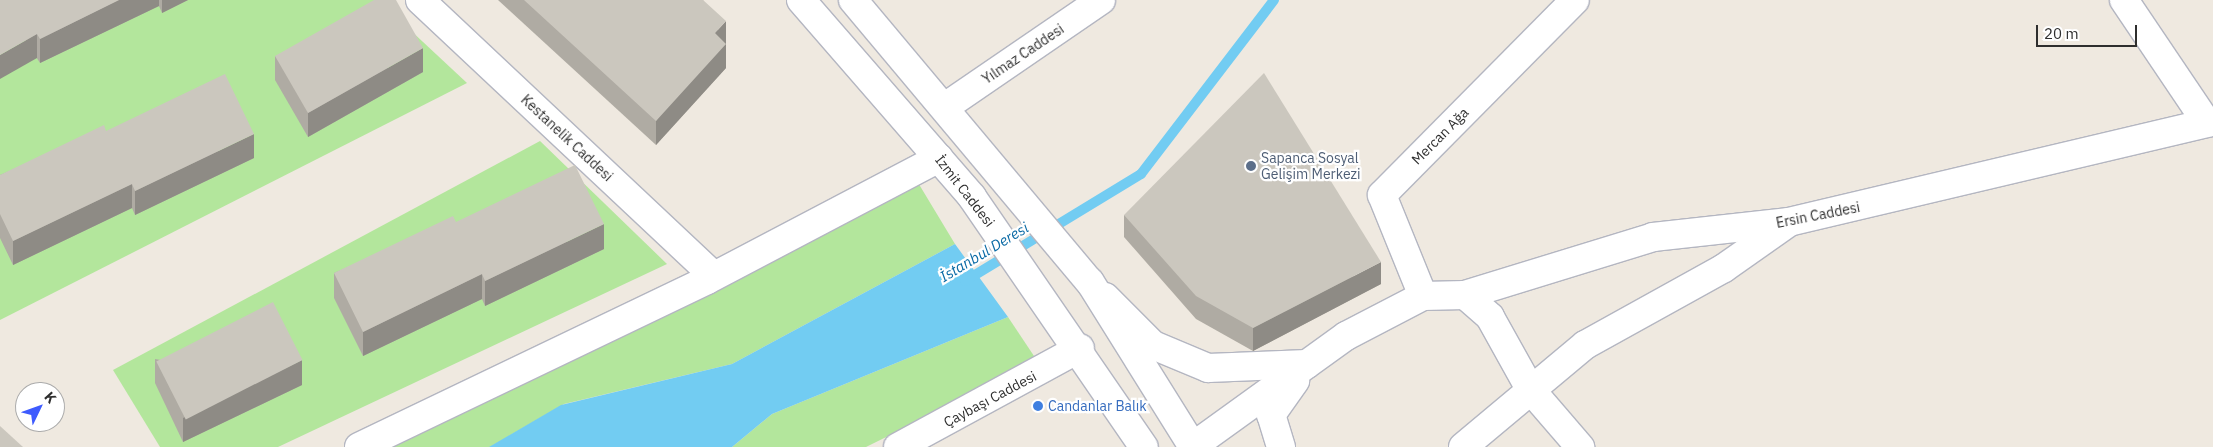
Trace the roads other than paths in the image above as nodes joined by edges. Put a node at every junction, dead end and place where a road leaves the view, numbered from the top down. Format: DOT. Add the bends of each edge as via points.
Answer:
graph roads {
  1 [pos="420,0"];
  2 [pos="801,0"];
  3 [pos="853,0"];
  4 [pos="1101,0"];
  5 [pos="1576,0"];
  6 [pos="2124,0"];
  7 [pos="945,107"];
  8 [pos="2210,122"];
  9 [pos="939,158"];
  10 [pos="1789,222"];
  11 [pos="714,276"];
  12 [pos="1090,282"];
  13 [pos="1465,295"];
  14 [pos="1423,296"];
  15 [pos="1080,348"];
  16 [pos="1307,364"];
  17 [pos="1530,389"];
  18 [pos="359,447"];
  19 [pos="898,447"];
  20 [pos="1144,447"];
  21 [pos="1192,447"];
  22 [pos="1281,447"];
  23 [pos="1463,447"];
  24 [pos="1580,447"];
  1 -- 11 [label="street, Kestanelik Caddesi"];
  2 -- 9 [label="street, İzmit Caddesi"];
  3 -- 7 [label="street"];
  4 -- 7 [label="street, Yılmaz Caddesi"];
  5 -- 14 [label="street, Mercan Ağa" via="1382,195"];
  6 -- 8 [label="street"];
  7 -- 12 [label="street"];
  8 -- 10 [label="street, Ersin Caddesi"];
  9 -- 11 [label="street"];
  9 -- 15 [label="street, İzmit Caddesi" via="972,197"];
  10 -- 13 [label="street, Ersin Caddesi" via="1653,237"];
  10 -- 17 [label="street" via="1724,268 1585,345"];
  11 -- 18 [label="street"];
  12 -- 16 [label="street" via="1154,345 1208,368"];
  12 -- 21 [label="street"];
  13 -- 14 [label="street, Ersin Caddesi"];
  13 -- 17 [label="street" via="1490,317"];
  14 -- 16 [label="street" via="1346,336"];
  15 -- 19 [label="street, Çaybaşı Caddesi"];
  15 -- 20 [label="street, İzmit Caddesi"];
  16 -- 21 [label="street"];
  16 -- 22 [label="street" via="1271,414"];
  17 -- 23 [label="street"];
  17 -- 24 [label="street"];
}
